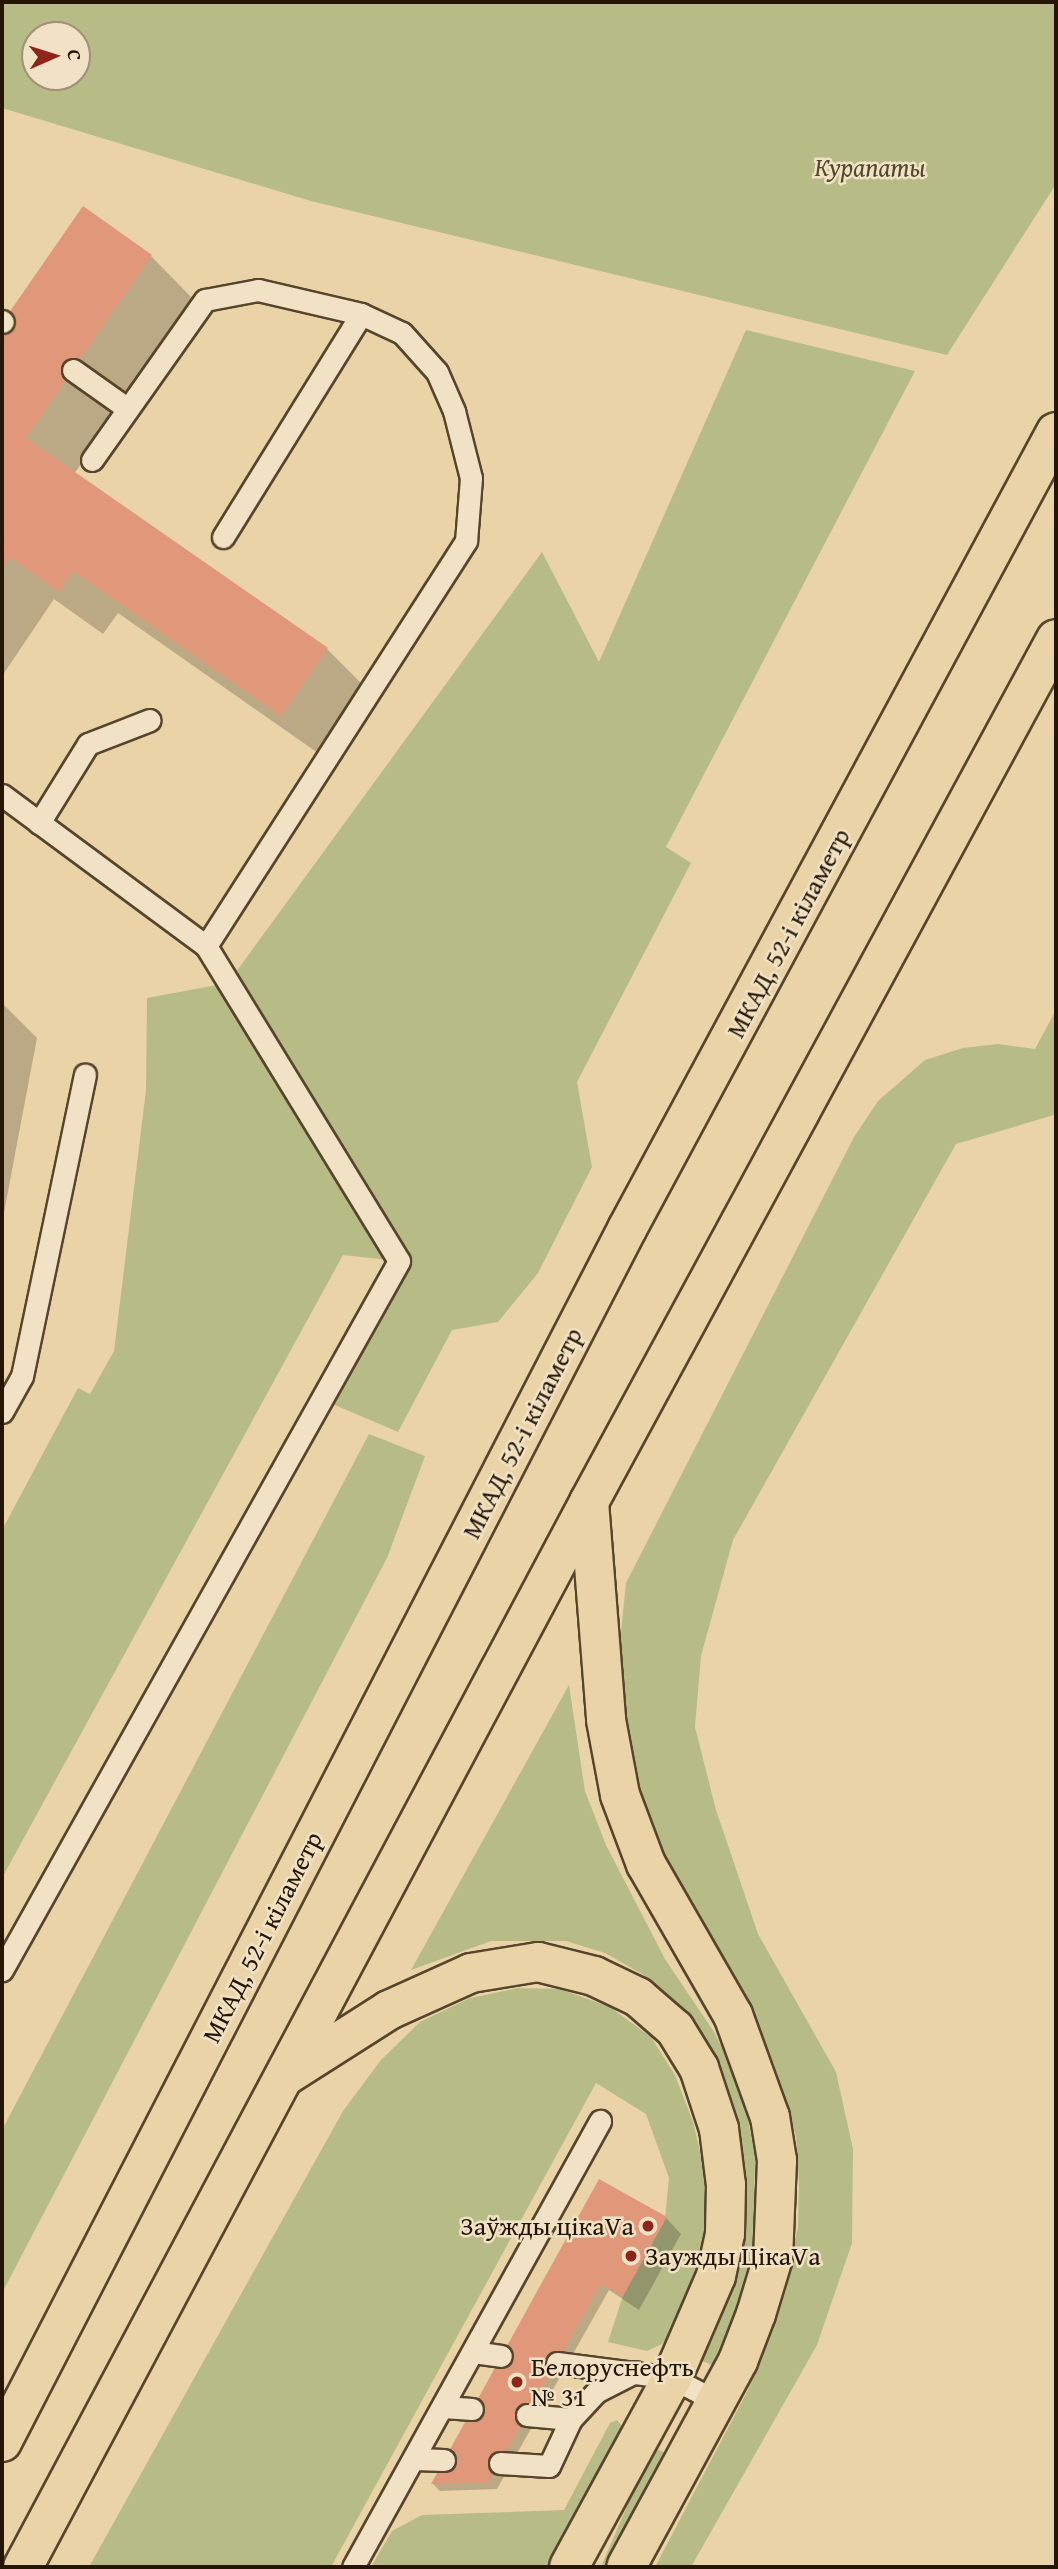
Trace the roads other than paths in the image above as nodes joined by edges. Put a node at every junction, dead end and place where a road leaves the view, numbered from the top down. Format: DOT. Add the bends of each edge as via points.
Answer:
graph roads {
  1 [pos="361,314"];
  2 [pos="73,370"];
  3 [pos="128,410"];
  4 [pos="1056,432"];
  5 [pos="92,460"];
  6 [pos="223,537"];
  7 [pos="1056,639"];
  8 [pos="150,720"];
  9 [pos="2,795"];
  10 [pos="39,823"];
  11 [pos="206,946"];
  12 [pos="85,1075"];
  13 [pos="2,1412"];
  14 [pos="589,1502"];
  15 [pos="2,1970"];
  16 [pos="284,2077"];
  17 [pos="600,2121"];
  18 [pos="473,2353"];
  19 [pos="501,2356"];
  20 [pos="557,2363"];
  21 [pos="654,2375"];
  22 [pos="716,2400"];
  23 [pos="443,2407"];
  24 [pos="472,2409"];
  25 [pos="527,2415"];
  26 [pos="571,2418"];
  27 [pos="2,2442"];
  28 [pos="414,2459"];
  29 [pos="444,2460"];
  30 [pos="500,2463"];
  31 [pos="23,2567"];
  32 [pos="354,2567"];
  33 [pos="569,2567"];
  34 [pos="626,2567"];
  1 -- 3 [label="lane" via="258,290 205,300"];
  1 -- 6 [label="lane"];
  1 -- 11 [label="lane" via="402,333 437,372 454,411 471,478 467,541"];
  2 -- 3 [label="lane"];
  3 -- 5 [label="lane"];
  4 -- 27 [label="highway, МКАД, 52-і кіламетр" via="621,1241"];
  7 -- 14 [label="highway"];
  8 -- 10 [label="lane" via="88,744"];
  9 -- 10 [label="lane"];
  10 -- 11 [label="lane"];
  11 -- 15 [label="lane" via="398,1261"];
  12 -- 13 [label="lane" via="22,1376"];
  14 -- 16 [label="highway"];
  14 -- 22 [label="highway" via="602,1680 620,1795 646,1864 733,2015 770,2117 777,2160 773,2258 738,2361"];
  16 -- 21 [label="highway" via="388,2010 471,1973 538,1962 594,1976 638,1997 675,2029 699,2068 719,2129 726,2185 725,2234 716,2276"];
  16 -- 31 [label="highway"];
  17 -- 18 [label="lane"];
  18 -- 19 [label="lane"];
  18 -- 23 [label="lane"];
  20 -- 21 [label="lane"];
  21 -- 22 [label="lane"];
  21 -- 26 [label="lane" via="596,2392"];
  21 -- 33 [label="highway"];
  22 -- 34 [label="highway"];
  23 -- 24 [label="lane"];
  23 -- 28 [label="lane"];
  25 -- 26 [label="lane"];
  26 -- 30 [label="lane" via="549,2466"];
  28 -- 29 [label="lane"];
  28 -- 32 [label="lane"];
}
